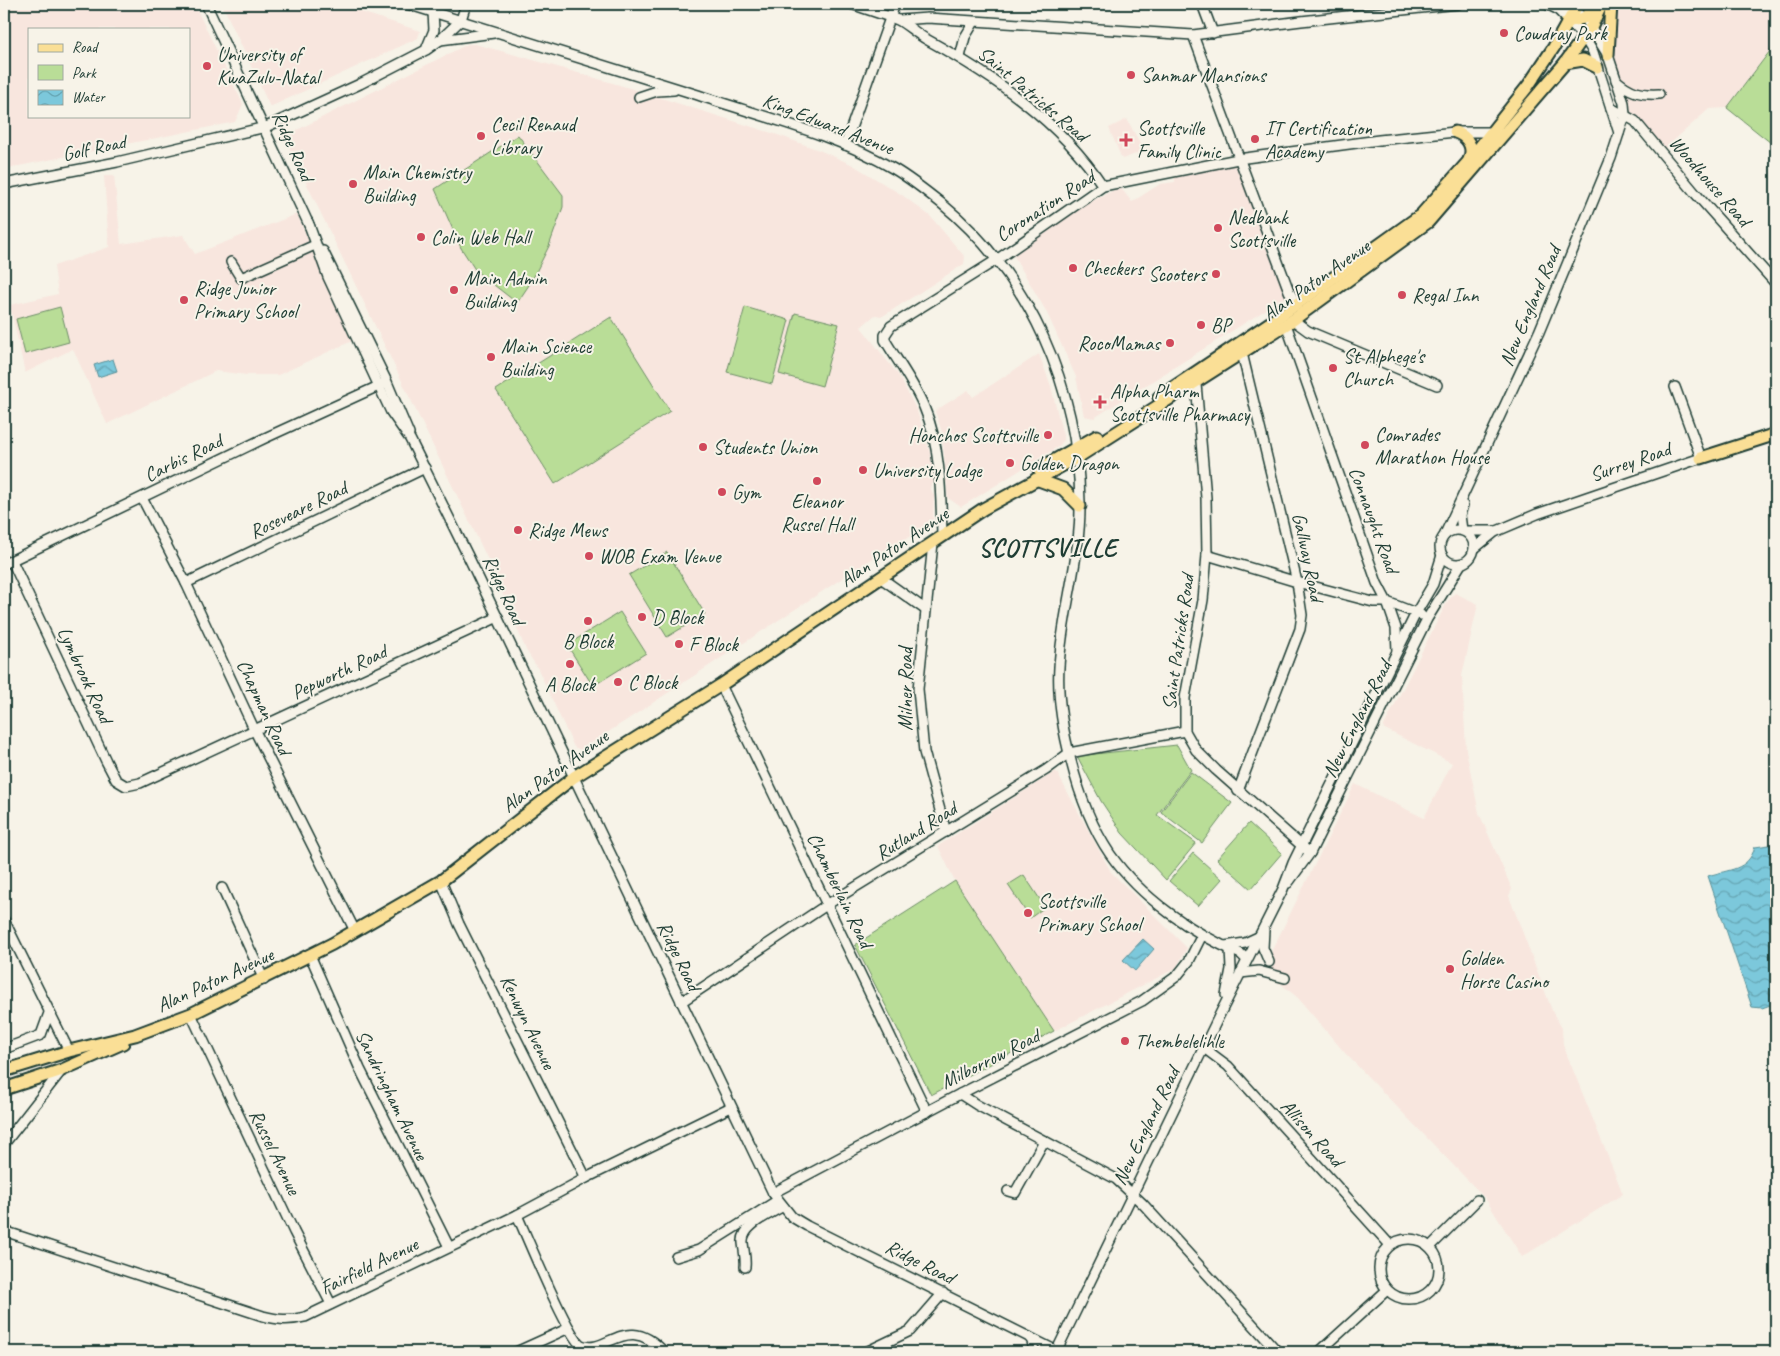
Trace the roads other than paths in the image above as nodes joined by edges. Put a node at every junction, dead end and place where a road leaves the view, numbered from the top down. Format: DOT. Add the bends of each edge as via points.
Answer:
graph roads {
  1 [pos="206,4"];
  2 [pos="408,4"];
  3 [pos="466,4"];
  4 [pos="851,4"];
  5 [pos="895,4"];
  6 [pos="1202,4"];
  7 [pos="1458,4"];
  8 [pos="1546,4"];
  9 [pos="1601,4"];
  10 [pos="1610,4"];
  11 [pos="433,12"];
  12 [pos="1579,17"];
  13 [pos="890,18"];
  14 [pos="460,20"];
  15 [pos="900,20"];
  16 [pos="974,22"];
  17 [pos="500,32"];
  18 [pos="1213,33"];
  19 [pos="1193,35"];
  20 [pos="1584,37"];
  21 [pos="440,40"];
  22 [pos="426,50"];
  23 [pos="1608,55"];
  24 [pos="960,57"];
  25 [pos="1565,63"];
  26 [pos="1597,67"];
  27 [pos="1616,80"];
  28 [pos="681,90"];
  29 [pos="1659,94"];
  30 [pos="639,97"];
  31 [pos="1611,108"];
  32 [pos="1625,115"];
  33 [pos="266,127"];
  34 [pos="1455,132"];
  35 [pos="1499,133"];
  36 [pos="1620,133"];
  37 [pos="845,145"];
  38 [pos="1238,159"];
  39 [pos="1468,162"];
  40 [pos="4,184"];
  41 [pos="1103,186"];
  42 [pos="308,222"];
  43 [pos="315,245"];
  44 [pos="998,259"];
  45 [pos="231,262"];
  46 [pos="1776,284"];
  47 [pos="1296,305"];
  48 [pos="1290,322"];
  49 [pos="891,326"];
  50 [pos="1242,354"];
  51 [pos="383,384"];
  52 [pos="1196,384"];
  53 [pos="1437,384"];
  54 [pos="1674,387"];
  55 [pos="1776,434"];
  56 [pos="1077,453"];
  57 [pos="1701,458"];
  58 [pos="425,468"];
  59 [pos="1036,479"];
  60 [pos="1466,490"];
  61 [pos="142,498"];
  62 [pos="1080,506"];
  63 [pos="983,509"];
  64 [pos="1464,530"];
  65 [pos="1497,531"];
  66 [pos="1445,534"];
  67 [pos="938,540"];
  68 [pos="1474,548"];
  69 [pos="1442,554"];
  70 [pos="1208,555"];
  71 [pos="8,563"];
  72 [pos="1462,564"];
  73 [pos="880,578"];
  74 [pos="1297,582"];
  75 [pos="186,583"];
  76 [pos="1388,602"];
  77 [pos="926,610"];
  78 [pos="1416,613"];
  79 [pos="498,617"];
  80 [pos="1427,618"];
  81 [pos="1397,654"];
  82 [pos="721,685"];
  83 [pos="255,731"];
  84 [pos="1185,731"];
  85 [pos="1069,753"];
  86 [pos="574,777"];
  87 [pos="140,783"];
  88 [pos="1238,791"];
  89 [pos="946,832"];
  90 [pos="1301,846"];
  91 [pos="1310,853"];
  92 [pos="441,881"];
  93 [pos="222,888"];
  94 [pos="1283,889"];
  95 [pos="828,904"];
  96 [pos="4,920"];
  97 [pos="1265,925"];
  98 [pos="355,931"];
  99 [pos="1202,935"];
  100 [pos="1259,936"];
  101 [pos="1228,948"];
  102 [pos="310,955"];
  103 [pos="1246,956"];
  104 [pos="1269,962"];
  105 [pos="1240,973"];
  106 [pos="1284,978"];
  107 [pos="264,980"];
  108 [pos="682,1002"];
  109 [pos="49,1013"];
  110 [pos="191,1014"];
  111 [pos="1220,1014"];
  112 [pos="135,1035"];
  113 [pos="1204,1048"];
  114 [pos="4,1049"];
  115 [pos="69,1051"];
  116 [pos="62,1070"];
  117 [pos="4,1071"];
  118 [pos="4,1089"];
  119 [pos="960,1094"];
  120 [pos="731,1107"];
  121 [pos="927,1112"];
  122 [pos="1044,1140"];
  123 [pos="4,1144"];
  124 [pos="586,1178"];
  125 [pos="1008,1190"];
  126 [pos="1133,1194"];
  127 [pos="778,1200"];
  128 [pos="1477,1200"];
  129 [pos="517,1215"];
  130 [pos="4,1231"];
  131 [pos="1390,1245"];
  132 [pos="449,1247"];
  133 [pos="1430,1247"];
  134 [pos="676,1257"];
  135 [pos="745,1267"];
  136 [pos="1386,1290"];
  137 [pos="943,1293"];
  138 [pos="331,1304"];
  139 [pos="569,1328"];
  140 [pos="1029,1337"];
  141 [pos="516,1352"];
  142 [pos="664,1352"];
  143 [pos="866,1352"];
  144 [pos="1034,1352"];
  145 [pos="1057,1352"];
  146 [pos="1278,1352"];
  147 [pos="1319,1352"];
  1 -- 33 [label="street, Ridge Road"];
  2 -- 11 [label="street, King Edward Avenue"];
  3 -- 14 [label="street"];
  4 -- 13 [label="street, Saint Patricks Road"];
  5 -- 13 [label="street"];
  6 -- 18 [label="street"];
  7 -- 18 [label="street" via="1301,20"];
  8 -- 12 [label="street"];
  9 -- 12 [label="main road, Alan Paton Avenue"];
  10 -- 23 [label="main road"];
  11 -- 14 [label="street, King Edward Avenue"];
  11 -- 22 [label="street" via="434,30"];
  12 -- 20 [label="main road, Alan Paton Avenue"];
  12 -- 20 [label="street"];
  12 -- 23 [label="street, New England Road"];
  12 -- 35 [label="main road, Alan Paton Avenue"];
  13 -- 15 [label="street, Saint Patricks Road"];
  13 -- 37 [label="street"];
  14 -- 17 [label="street, King Edward Avenue"];
  14 -- 21 [label="street, Golf Road"];
  15 -- 16 [label="street" via="928,18"];
  15 -- 24 [label="street, Saint Patricks Road" via="916,33"];
  16 -- 19 [label="street"];
  16 -- 24 [label="street"];
  17 -- 21 [label="street"];
  17 -- 28 [label="street, King Edward Avenue"];
  18 -- 19 [label="street"];
  19 -- 38 [label="street"];
  20 -- 25 [label="main road, Alan Paton Avenue"];
  20 -- 26 [label="street"];
  21 -- 22 [label="street, Golf Road"];
  22 -- 33 [label="street, Golf Road"];
  23 -- 27 [label="street, New England Road"];
  24 -- 41 [label="street, Saint Patricks Road" via="1044,120 1074,148"];
  25 -- 26 [label="main road" via="1583,60"];
  25 -- 35 [label="main road, Alan Paton Avenue"];
  26 -- 31 [label="street"];
  27 -- 29 [label="street" via="1634,92"];
  27 -- 32 [label="street, New England Road"];
  28 -- 30 [label="street" via="662,90"];
  28 -- 37 [label="street, King Edward Avenue"];
  31 -- 32 [label="street, Woodhouse Road"];
  31 -- 36 [label="street"];
  32 -- 36 [label="street, New England Road"];
  32 -- 46 [label="street, Woodhouse Road" via="1635,121"];
  33 -- 40 [label="street, Golf Road" via="117,162"];
  33 -- 42 [label="street, Ridge Road"];
  34 -- 35 [label="street, Coronation Road"];
  34 -- 38 [label="street, Coronation Road"];
  34 -- 39 [label="main road" via="1470,145 1472,155"];
  35 -- 39 [label="main road, Alan Paton Avenue"];
  35 -- 48 [label="main road, Alan Paton Avenue" via="1428,222"];
  36 -- 60 [label="street, New England Road" via="1539,332"];
  37 -- 44 [label="street, King Edward Avenue" via="887,164 915,183 973,232"];
  38 -- 41 [label="street, Coronation Road"];
  38 -- 47 [label="street"];
  39 -- 47 [label="main road, Alan Paton Avenue" via="1421,215"];
  41 -- 44 [label="street, Coronation Road"];
  42 -- 43 [label="street, Ridge Road"];
  42 -- 51 [label="street, Ridge Road"];
  43 -- 45 [label="street" via="241,278"];
  43 -- 51 [label="street, Ridge Road"];
  44 -- 49 [label="street, Coronation Road"];
  44 -- 56 [label="street, King Edward Avenue" via="1038,326 1058,370"];
  47 -- 56 [label="main road, Alan Paton Avenue"];
  48 -- 50 [label="main road, Alan Paton Avenue"];
  48 -- 53 [label="street"];
  48 -- 76 [label="street, Connaught Road" via="1377,583"];
  49 -- 67 [label="street, Milner Road" via="885,340 912,383 931,426 942,497"];
  50 -- 52 [label="main road, Alan Paton Avenue"];
  50 -- 74 [label="street, Gallway Road"];
  51 -- 58 [label="street, Ridge Road" via="392,412"];
  51 -- 61 [label="street, Carbis Road"];
  52 -- 56 [label="main road, Alan Paton Avenue"];
  52 -- 70 [label="street, Saint Patricks Road"];
  54 -- 57 [label="street"];
  55 -- 57 [label="main road, Surrey Road"];
  56 -- 59 [label="main road, Alan Paton Avenue"];
  56 -- 62 [label="street, King Edward Avenue"];
  56 -- 63 [label="main road, Alan Paton Avenue" via="1009,487"];
  57 -- 65 [label="street, Surrey Road" via="1537,514"];
  58 -- 75 [label="street, Roseveare Road"];
  58 -- 79 [label="street, Ridge Road"];
  59 -- 62 [label="main road" via="1063,489"];
  59 -- 63 [label="main road, Alan Paton Avenue"];
  60 -- 64 [label="street, New England Road" via="1460,514"];
  60 -- 66 [label="street, New England Road"];
  61 -- 71 [label="street, Carbis Road"];
  61 -- 75 [label="street, Chapman Road"];
  62 -- 85 [label="street, King Edward Avenue" via="1075,565 1058,670 1061,712"];
  63 -- 67 [label="main road, Alan Paton Avenue"];
  64 -- 65 [label="street, Surrey Road"];
  64 -- 66 [label="street"];
  64 -- 68 [label="street" via="1472,539"];
  65 -- 68 [label="street, Surrey Road"];
  66 -- 69 [label="street" via="1440,546"];
  67 -- 73 [label="main road, Alan Paton Avenue"];
  67 -- 77 [label="street, Milner Road"];
  68 -- 72 [label="street" via="1469,559"];
  69 -- 72 [label="street" via="1448,561"];
  69 -- 78 [label="street, New England Road" via="1433,584"];
  70 -- 74 [label="street"];
  70 -- 84 [label="street, Saint Patricks Road" via="1185,698"];
  71 -- 87 [label="street, Lymbrook Road" via="116,780 126,786"];
  72 -- 80 [label="street, New England Road"];
  73 -- 77 [label="street"];
  73 -- 82 [label="main road, Alan Paton Avenue"];
  74 -- 76 [label="street" via="1373,602"];
  74 -- 88 [label="street, Gallway Road" via="1302,611 1300,629"];
  75 -- 83 [label="street, Chapman Road"];
  76 -- 78 [label="street, Connaught Road"];
  76 -- 81 [label="street" via="1396,628"];
  77 -- 89 [label="street, Milner Road" via="918,689 920,719 931,782"];
  78 -- 80 [label="street, Connaught Road"];
  78 -- 81 [label="street, New England Road"];
  79 -- 83 [label="street, Pepworth Road"];
  79 -- 86 [label="street, Ridge Road"];
  80 -- 91 [label="street, New England Road"];
  81 -- 90 [label="street, New England Road"];
  82 -- 86 [label="main road, Alan Paton Avenue"];
  82 -- 95 [label="street, Chamberlain Road"];
  83 -- 87 [label="street, Pepworth Road"];
  83 -- 98 [label="street, Chapman Road"];
  84 -- 85 [label="street, Rutland Road"];
  84 -- 88 [label="street, Saint Patricks Road" via="1196,750"];
  85 -- 89 [label="street, Rutland Road"];
  85 -- 99 [label="street, King Edward Avenue" via="1087,811 1110,854 1143,890"];
  86 -- 92 [label="main road, Alan Paton Avenue"];
  86 -- 108 [label="street, Ridge Road"];
  88 -- 90 [label="street, Saint Patricks Road"];
  89 -- 95 [label="street, Rutland Road"];
  90 -- 91 [label="street, Saint Patricks Road"];
  90 -- 94 [label="street, New England Road"];
  91 -- 94 [label="street, New England Road"];
  92 -- 98 [label="main road, Alan Paton Avenue"];
  92 -- 124 [label="street, Kenwyn Avenue"];
  93 -- 107 [label="street"];
  94 -- 97 [label="street, New England Road"];
  95 -- 108 [label="street, Rutland Road"];
  95 -- 121 [label="street, Chamberlain Road"];
  96 -- 109 [label="street"];
  97 -- 100 [label="street, New England Road"];
  97 -- 104 [label="street" via="1263,948"];
  98 -- 102 [label="main road, Alan Paton Avenue"];
  99 -- 101 [label="street, King Edward Avenue"];
  99 -- 119 [label="street, Milborrow Road" via="1178,976 1142,1001"];
  100 -- 101 [label="street"];
  100 -- 103 [label="street, New England Road"];
  101 -- 103 [label="street, King Edward Avenue"];
  101 -- 111 [label="street" via="1230,976"];
  102 -- 107 [label="main road, Alan Paton Avenue"];
  102 -- 132 [label="street, Sandringham Avenue" via="352,1052"];
  103 -- 105 [label="street, New England Road"];
  105 -- 106 [label="street" via="1259,971"];
  105 -- 111 [label="street, New England Road"];
  107 -- 110 [label="main road, Alan Paton Avenue"];
  108 -- 120 [label="street, Ridge Road"];
  109 -- 114 [label="street" via="41,1035"];
  109 -- 115 [label="street"];
  110 -- 112 [label="main road, Alan Paton Avenue"];
  110 -- 138 [label="street, Russel Avenue"];
  111 -- 113 [label="street, New England Road"];
  112 -- 115 [label="main road, Alan Paton Avenue"];
  112 -- 116 [label="main road, Alan Paton Avenue" via="116,1047"];
  113 -- 126 [label="street, New England Road"];
  113 -- 131 [label="street, Allison Road" via="1228,1066"];
  115 -- 117 [label="main road, Alan Paton Avenue"];
  116 -- 118 [label="main road, Alan Paton Avenue"];
  116 -- 123 [label="street"];
  119 -- 121 [label="street, Milborrow Road"];
  119 -- 122 [label="street"];
  120 -- 124 [label="street, Fairfield Avenue"];
  120 -- 127 [label="street, Ridge Road"];
  121 -- 127 [label="street, Milborrow Road"];
  122 -- 125 [label="street" via="1016,1194"];
  122 -- 126 [label="street" via="1116,1179"];
  124 -- 129 [label="street, Fairfield Avenue"];
  126 -- 145 [label="street, New England Road"];
  126 -- 146 [label="street"];
  127 -- 134 [label="street" via="699,1250"];
  127 -- 135 [label="street" via="748,1229 742,1242"];
  127 -- 137 [label="street, Ridge Road" via="792,1217 806,1226"];
  128 -- 133 [label="street"];
  129 -- 132 [label="street, Fairfield Avenue"];
  129 -- 139 [label="street"];
  130 -- 138 [label="street, Fairfield Avenue" via="279,1320 305,1317"];
  131 -- 133 [label="street" via="1404,1239 1418,1240"];
  131 -- 136 [label="street" via="1382,1255 1379,1267 1380,1279"];
  132 -- 138 [label="street, Fairfield Avenue"];
  133 -- 136 [label="street" via="1439,1264 1436,1284 1430,1291 1413,1300 1403,1300"];
  136 -- 147 [label="street"];
  137 -- 140 [label="street, Ridge Road"];
  137 -- 143 [label="street" via="910,1330"];
  139 -- 141 [label="street"];
  139 -- 142 [label="street" via="581,1345 591,1349 599,1349 625,1337 640,1336 656,1343"];
  140 -- 144 [label="street"];
  140 -- 145 [label="street, Ridge Road"];
}
